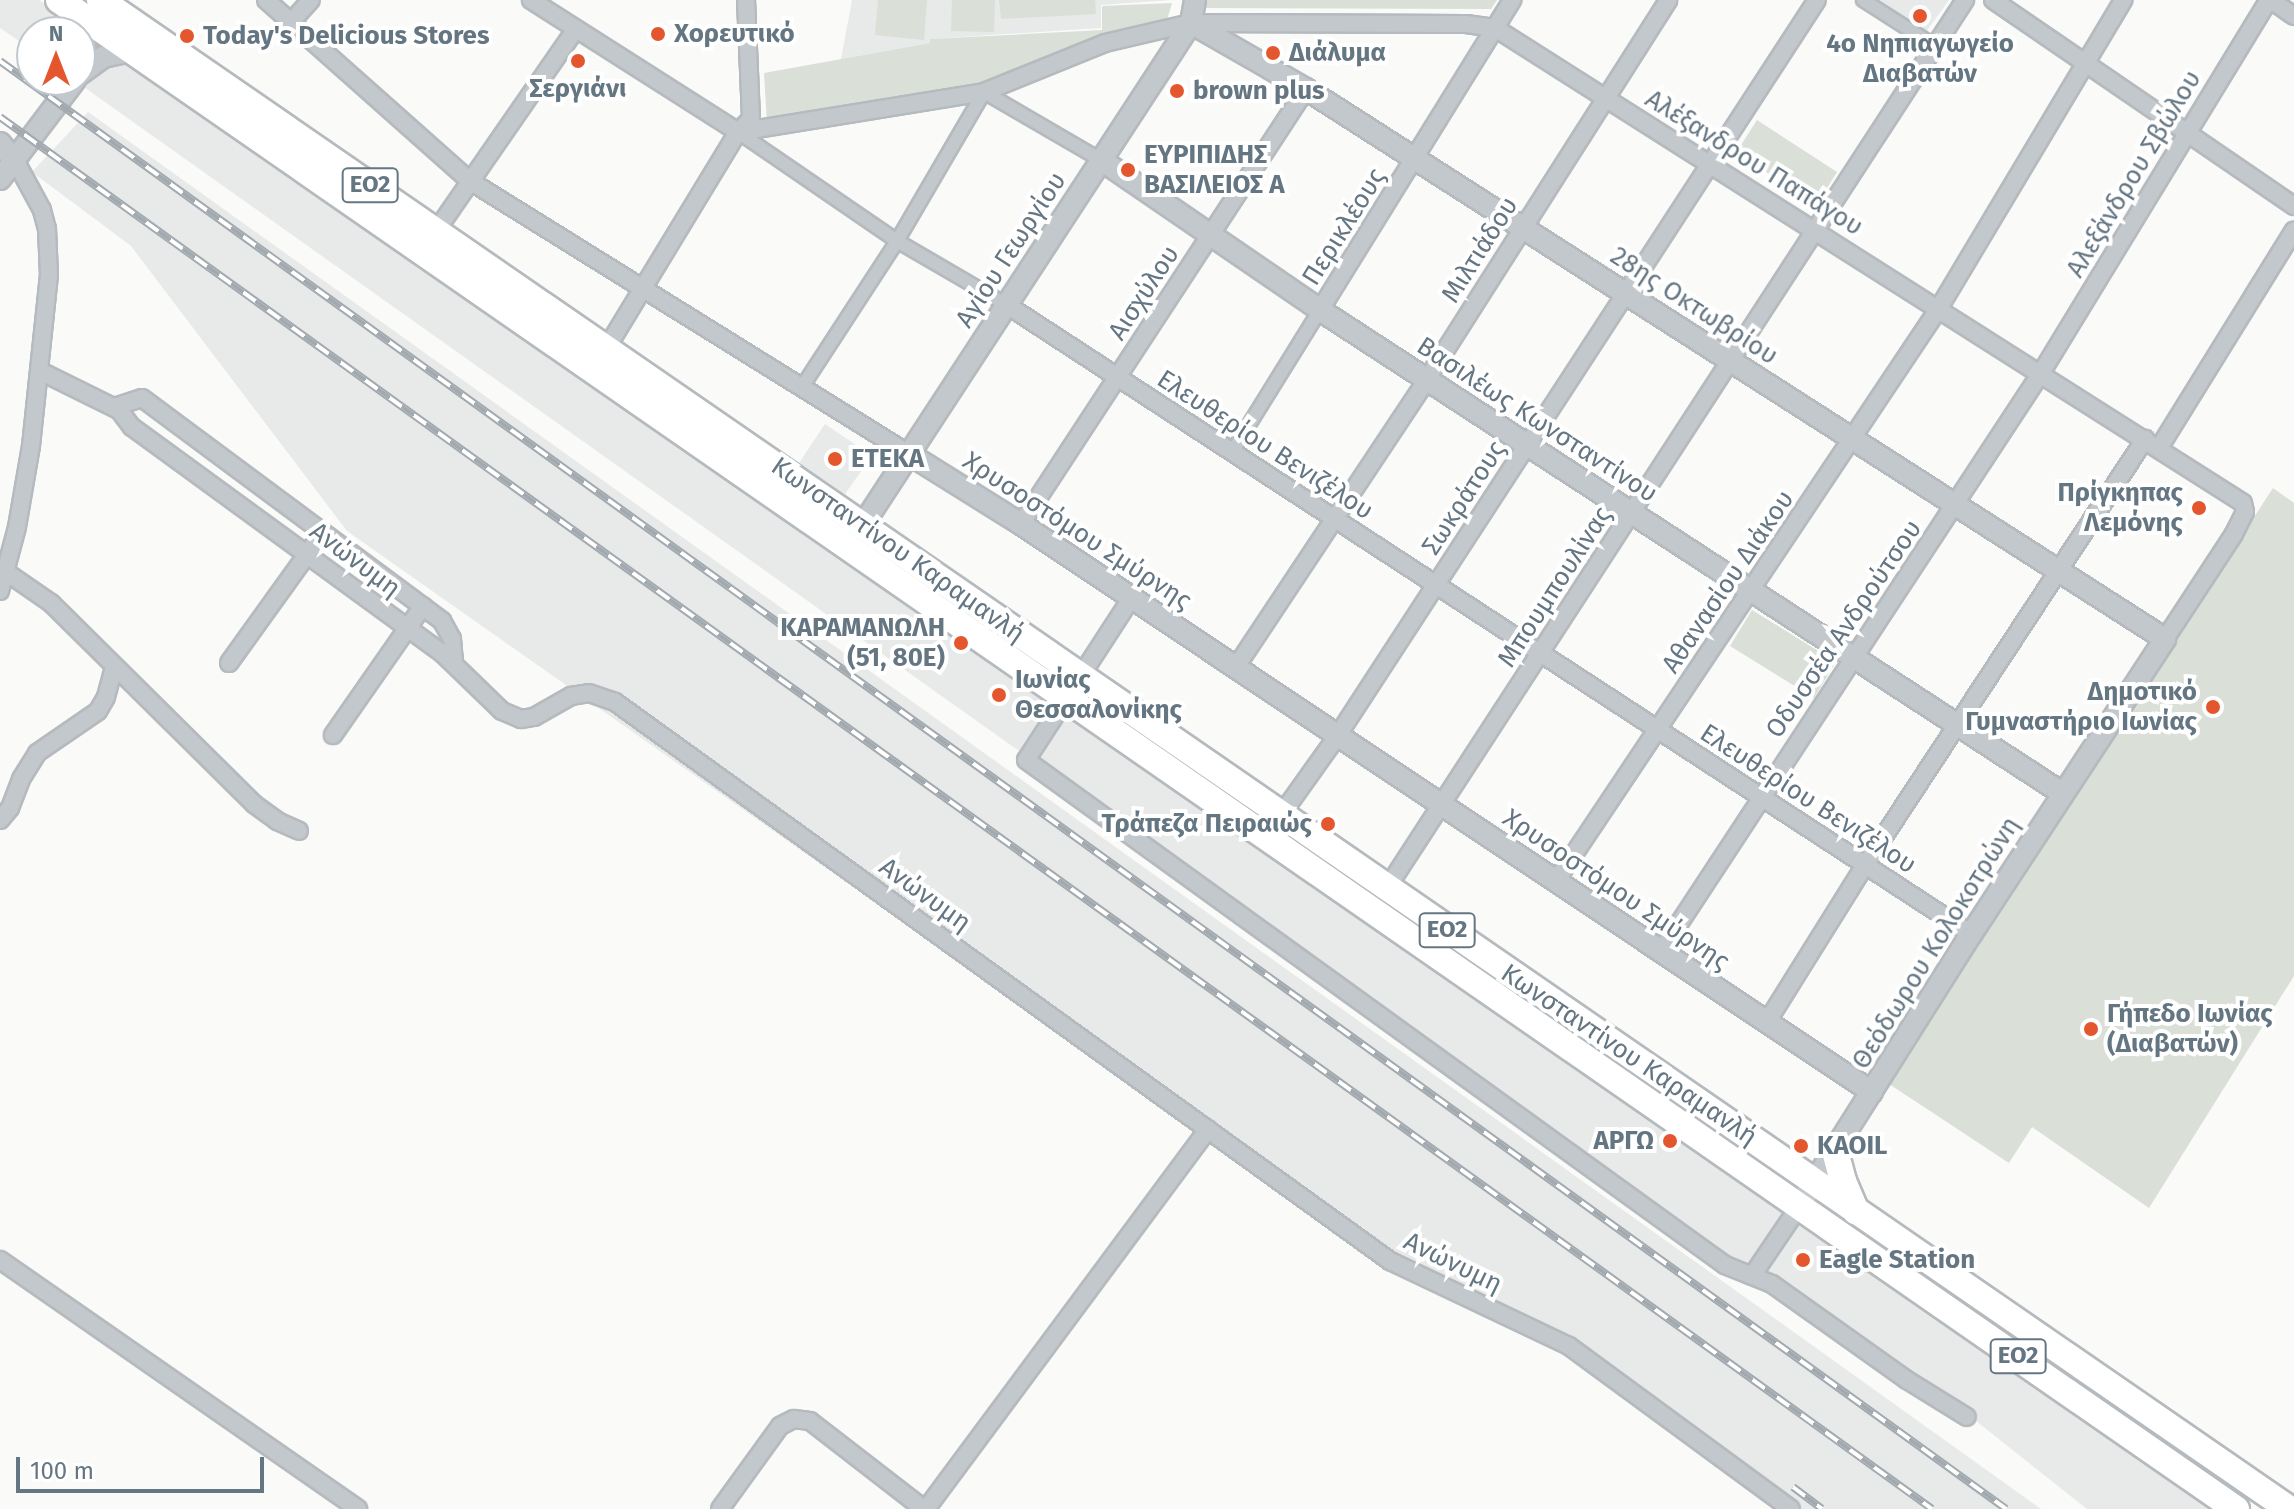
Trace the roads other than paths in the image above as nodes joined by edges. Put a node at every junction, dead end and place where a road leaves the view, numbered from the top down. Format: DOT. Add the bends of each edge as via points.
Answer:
graph roads {
  1 [pos="59,0"];
  2 [pos="266,0"];
  3 [pos="311,0"];
  4 [pos="531,0"];
  5 [pos="746,0"];
  6 [pos="1195,0"];
  7 [pos="1512,0"];
  8 [pos="1668,0"];
  9 [pos="1817,0"];
  10 [pos="1863,0"];
  11 [pos="1965,0"];
  12 [pos="1993,0"];
  13 [pos="2123,0"];
  14 [pos="2270,0"];
  15 [pos="91,9"];
  16 [pos="2294,16"];
  17 [pos="292,21"];
  18 [pos="1191,23"];
  19 [pos="1495,28"];
  20 [pos="575,30"];
  21 [pos="1935,46"];
  22 [pos="131,51"];
  23 [pos="96,61"];
  24 [pos="2083,64"];
  25 [pos="1306,89"];
  26 [pos="984,92"];
  27 [pos="63,96"];
  28 [pos="1606,98"];
  29 [pos="738,132"];
  30 [pos="2186,133"];
  31 [pos="0,143"];
  32 [pos="1415,159"];
  33 [pos="1101,160"];
  34 [pos="16,162"];
  35 [pos="1709,163"];
  36 [pos="0,179"];
  37 [pos="470,181"];
  38 [pos="2294,206"];
  39 [pos="1523,228"];
  40 [pos="1814,229"];
  41 [pos="2294,230"];
  42 [pos="436,231"];
  43 [pos="1212,233"];
  44 [pos="897,241"];
  45 [pos="645,288"];
  46 [pos="1625,293"];
  47 [pos="1007,305"];
  48 [pos="1939,308"];
  49 [pos="1320,310"];
  50 [pos="606,349"];
  51 [pos="1731,360"];
  52 [pos="40,371"];
  53 [pos="2041,373"];
  54 [pos="1118,377"];
  55 [pos="1427,379"];
  56 [pos="802,387"];
  57 [pos="114,407"];
  58 [pos="1854,439"];
  59 [pos="2152,443"];
  60 [pos="1527,444"];
  61 [pos="1232,452"];
  62 [pos="909,454"];
  63 [pos="1956,504"];
  64 [pos="1631,513"];
  65 [pos="1335,519"];
  66 [pos="1021,524"];
  67 [pos="862,526"];
  68 [pos="323,532"];
  69 [pos="307,554"];
  70 [pos="2057,569"];
  71 [pos="6,572"];
  72 [pos="1436,585"];
  73 [pos="1750,589"];
  74 [pos="0,591"];
  75 [pos="1132,597"];
  76 [pos="423,606"];
  77 [pos="407,629"];
  78 [pos="2165,639"];
  79 [pos="1542,654"];
  80 [pos="1855,655"];
  81 [pos="229,663"];
  82 [pos="454,664"];
  83 [pos="1236,667"];
  84 [pos="114,668"];
  85 [pos="1073,687"];
  86 [pos="1957,724"];
  87 [pos="1658,729"];
  88 [pos="333,735"];
  89 [pos="1338,735"];
  90 [pos="2062,793"];
  91 [pos="1761,797"];
  92 [pos="1441,805"];
  93 [pos="1281,815"];
  94 [pos="0,820"];
  95 [pos="299,831"];
  96 [pos="1865,865"];
  97 [pos="1556,881"];
  98 [pos="1387,888"];
  99 [pos="1971,934"];
  100 [pos="1661,951"];
  101 [pos="1767,1022"];
  102 [pos="1872,1092"];
  103 [pos="1208,1129"];
  104 [pos="1835,1151"];
  105 [pos="1814,1182"];
  106 [pos="1800,1205"];
  107 [pos="1856,1211"];
  108 [pos="0,1260"];
  109 [pos="1752,1276"];
  110 [pos="1967,1417"];
  111 [pos="358,1509"];
  112 [pos="720,1509"];
  113 [pos="925,1509"];
  114 [pos="1791,1509"];
  115 [pos="2236,1509"];
  116 [pos="2289,1509"];
  1 -- 15 [label="main road, Κωνσταντίνου Καραμανλή / ΕΟ2"];
  2 -- 17 [label="street, Χρυσοστόμου Σμύρνης"];
  3 -- 17 [label="street"];
  4 -- 20 [label="street, Ελευθερίου Βενιζέλου"];
  5 -- 29 [label="street" via="751,119"];
  6 -- 18 [label="street, Αγίου Γεωργίου"];
  7 -- 19 [label="street, Περικλέους"];
  8 -- 28 [label="street, Μιλτιάδου"];
  9 -- 35 [label="street, Σωκράτους"];
  10 -- 21 [label="street"];
  11 -- 21 [label="street, Μπουμπουλίνας"];
  12 -- 24 [label="street"];
  13 -- 24 [label="street, Αθανασίου Διάκου"];
  14 -- 16 [label="street"];
  14 -- 30 [label="street, Αλεξάνδρου Σβώλου"];
  15 -- 22 [label="main road, Κωνσταντίνου Καραμανλή / ΕΟ2"];
  15 -- 42 [label="main road, Κωνσταντίνου Καραμανλή / ΕΟ2"];
  17 -- 37 [label="street, Χρυσοστόμου Σμύρνης"];
  18 -- 19 [label="street, Αλέξανδρου Παπάγου"];
  18 -- 25 [label="street, 28ης Οκτωβρίου"];
  18 -- 26 [label="street, Αλέξανδρου Παπάγου" via="1105,43"];
  18 -- 33 [label="street, Αγίου Γεωργίου"];
  19 -- 28 [label="street, Αλέξανδρου Παπάγου"];
  19 -- 32 [label="street, Περικλέους"];
  20 -- 29 [label="street, Ελευθερίου Βενιζέλου"];
  20 -- 37 [label="street"];
  21 -- 40 [label="street, Μπουμπουλίνας"];
  22 -- 23 [label="street"];
  22 -- 85 [label="main road, Κωνσταντίνου Καραμανλή / ΕΟ2"];
  24 -- 30 [label="street"];
  24 -- 48 [label="street, Αθανασίου Διάκου"];
  25 -- 32 [label="street, 28ης Οκτωβρίου"];
  25 -- 43 [label="street, Αισχύλου"];
  26 -- 29 [label="street, Αλέξανδρου Παπάγου"];
  26 -- 33 [label="street, Βασιλέως Κωνσταντίνου"];
  26 -- 44 [label="street"];
  27 -- 34 [label="street"];
  28 -- 35 [label="street, Αλέξανδρου Παπάγου"];
  28 -- 39 [label="street, Μιλτιάδου"];
  29 -- 44 [label="street, Ελευθερίου Βενιζέλου"];
  29 -- 45 [label="street"];
  30 -- 38 [label="street"];
  30 -- 53 [label="street, Αλεξάνδρου Σβώλου"];
  31 -- 34 [label="street"];
  32 -- 39 [label="street, 28ης Οκτωβρίου"];
  32 -- 49 [label="street, Περικλέους"];
  33 -- 43 [label="street, Βασιλέως Κωνσταντίνου"];
  33 -- 47 [label="street, Αγίου Γεωργίου"];
  34 -- 36 [label="street"];
  34 -- 52 [label="street" via="36,195 47,229 49,276"];
  35 -- 40 [label="street, Αλέξανδρου Παπάγου"];
  35 -- 46 [label="street, Σωκράτους"];
  37 -- 42 [label="street"];
  37 -- 45 [label="street, Χρυσοστόμου Σμύρνης"];
  39 -- 46 [label="street, 28ης Οκτωβρίου"];
  39 -- 55 [label="street, Μιλτιάδου"];
  40 -- 48 [label="street, Αλέξανδρου Παπάγου"];
  40 -- 51 [label="street, Μπουμπουλίνας"];
  41 -- 59 [label="street"];
  42 -- 50 [label="main road, Κωνσταντίνου Καραμανλή / ΕΟ2"];
  43 -- 49 [label="street, Βασιλέως Κωνσταντίνου"];
  43 -- 54 [label="street, Αισχύλου"];
  44 -- 47 [label="street, Ελευθερίου Βενιζέλου"];
  44 -- 56 [label="street"];
  45 -- 50 [label="street"];
  45 -- 56 [label="street, Χρυσοστόμου Σμύρνης"];
  46 -- 51 [label="street, 28ης Οκτωβρίου"];
  46 -- 60 [label="street, Σωκράτους"];
  47 -- 54 [label="street, Ελευθερίου Βενιζέλου"];
  47 -- 62 [label="street, Αγίου Γεωργίου"];
  48 -- 53 [label="street, Αλέξανδρου Παπάγου"];
  48 -- 58 [label="street, Αθανασίου Διάκου"];
  49 -- 55 [label="street, Βασιλέως Κωνσταντίνου"];
  49 -- 61 [label="street, Περικλέους"];
  50 -- 67 [label="main road, Κωνσταντίνου Καραμανλή / ΕΟ2"];
  51 -- 58 [label="street, 28ης Οκτωβρίου"];
  51 -- 64 [label="street, Μπουμπουλίνας"];
  52 -- 57 [label="street, Ανώνυμη"];
  52 -- 71 [label="street" via="22,505"];
  53 -- 59 [label="street, Αλέξανδρου Παπάγου"];
  53 -- 63 [label="street, Οδυσσέα Ανδρούτσου"];
  54 -- 61 [label="street, Ελευθερίου Βενιζέλου"];
  54 -- 66 [label="street, Αισχύλου"];
  55 -- 60 [label="street, Βασιλέως Κωνσταντίνου"];
  55 -- 65 [label="street, Μιλτιάδου"];
  56 -- 62 [label="street, Χρυσοστόμου Σμύρνης"];
  57 -- 68 [label="street" via="142,398"];
  57 -- 69 [label="street, Ανώνυμη" via="132,427"];
  58 -- 63 [label="street, 28ης Οκτωβρίου"];
  58 -- 73 [label="street, Αθανασίου Διάκου"];
  59 -- 70 [label="street"];
  59 -- 78 [label="street, Αλέξανδρου Παπάγου" via="2243,503 2245,512"];
  60 -- 64 [label="street, Βασιλέως Κωνσταντίνου"];
  60 -- 72 [label="street, Σωκράτους"];
  61 -- 65 [label="street, Ελευθερίου Βενιζέλου"];
  62 -- 66 [label="street, Χρυσοστόμου Σμύρνης"];
  62 -- 67 [label="street, Αγίου Γεωργίου"];
  63 -- 70 [label="street, 28ης Οκτωβρίου"];
  63 -- 80 [label="street, Οδυσσέα Ανδρούτσου"];
  64 -- 73 [label="street, Βασιλέως Κωνσταντίνου"];
  64 -- 79 [label="street, Μπουμπουλίνας"];
  65 -- 72 [label="street, Ελευθερίου Βενιζέλου"];
  65 -- 83 [label="street, Μιλτιάδου"];
  66 -- 75 [label="street, Χρυσοστόμου Σμύρνης"];
  67 -- 85 [label="main road, Κωνσταντίνου Καραμανλή / ΕΟ2"];
  68 -- 69 [label="street"];
  68 -- 76 [label="street"];
  69 -- 77 [label="street, Ανώνυμη"];
  69 -- 81 [label="street"];
  70 -- 78 [label="street, 28ης Οκτωβρίου"];
  70 -- 86 [label="street"];
  71 -- 74 [label="street"];
  71 -- 84 [label="street" via="51,603"];
  72 -- 79 [label="street, Ελευθερίου Βενιζέλου"];
  72 -- 89 [label="street, Σωκράτους"];
  73 -- 80 [label="street, Βασιλέως Κωνσταντίνου"];
  73 -- 87 [label="street, Αθανασίου Διάκου"];
  75 -- 83 [label="street, Χρυσοστόμου Σμύρνης"];
  75 -- 85 [label="street"];
  76 -- 77 [label="street"];
  76 -- 82 [label="street" via="442,621 452,639"];
  77 -- 82 [label="street, Ανώνυμη"];
  77 -- 88 [label="street"];
  78 -- 90 [label="street, Θεόδωρου Κολοκοτρώνη"];
  79 -- 87 [label="street, Ελευθερίου Βενιζέλου"];
  79 -- 92 [label="street, Μπουμπουλίνας"];
  80 -- 86 [label="street, Βασιλέως Κωνσταντίνου"];
  80 -- 91 [label="street, Οδυσσέα Ανδρούτσου"];
  82 -- 103 [label="street, Ανώνυμη" via="502,711 521,719 571,696 589,693 615,702"];
  83 -- 89 [label="street, Χρυσοστόμου Σμύρνης"];
  84 -- 94 [label="street" via="98,711 37,753"];
  84 -- 95 [label="street" via="254,804"];
  85 -- 93 [label="main road, Κωνσταντίνου Καραμανλή / ΕΟ2"];
  85 -- 106 [label="main road, Κωνσταντίνου Καραμανλή / ΕΟ2"];
  85 -- 109 [label="street" via="1026,760 1725,1265"];
  86 -- 90 [label="street, Βασιλέως Κωνσταντίνου"];
  86 -- 96 [label="street"];
  87 -- 91 [label="street, Ελευθερίου Βενιζέλου"];
  87 -- 97 [label="street, Αθανασίου Διάκου"];
  89 -- 92 [label="street, Χρυσοστόμου Σμύρνης"];
  89 -- 93 [label="street, Σωκράτους"];
  90 -- 99 [label="street, Θεόδωρου Κολοκοτρώνη"];
  91 -- 96 [label="street, Ελευθερίου Βενιζέλου"];
  91 -- 100 [label="street, Οδυσσέα Ανδρούτσου"];
  92 -- 97 [label="street, Χρυσοστόμου Σμύρνης"];
  92 -- 98 [label="street, Μπουμπουλίνας"];
  93 -- 98 [label="main road, Κωνσταντίνου Καραμανλή / ΕΟ2"];
  96 -- 99 [label="street, Ελευθερίου Βενιζέλου"];
  96 -- 101 [label="street"];
  97 -- 100 [label="street, Χρυσοστόμου Σμύρνης"];
  98 -- 105 [label="main road, Κωνσταντίνου Καραμανλή / ΕΟ2"];
  99 -- 102 [label="street, Θεόδωρου Κολοκοτρώνη"];
  100 -- 101 [label="street, Χρυσοστόμου Σμύρνης"];
  101 -- 102 [label="street, Χρυσοστόμου Σμύρνης"];
  102 -- 104 [label="street, Θεόδωρου Κολοκοτρώνη"];
  103 -- 113 [label="street"];
  103 -- 114 [label="street, Ανώνυμη" via="1390,1261 1569,1346"];
  104 -- 105 [label="street, Θεόδωρου Κολοκοτρώνη"];
  104 -- 107 [label="main road"];
  105 -- 106 [label="street, Θεόδωρου Κολοκοτρώνη"];
  105 -- 107 [label="main road, Κωνσταντίνου Καραμανλή / ΕΟ2"];
  106 -- 109 [label="street, Θεόδωρου Κολοκοτρώνη"];
  106 -- 115 [label="main road, Κωνσταντίνου Καραμανλή / ΕΟ2"];
  107 -- 116 [label="main road, Κωνσταντίνου Καραμανλή / ΕΟ2"];
  108 -- 111 [label="street"];
  109 -- 110 [label="street" via="1772,1284"];
  112 -- 113 [label="street" via="780,1426 794,1419 810,1421"];
}
